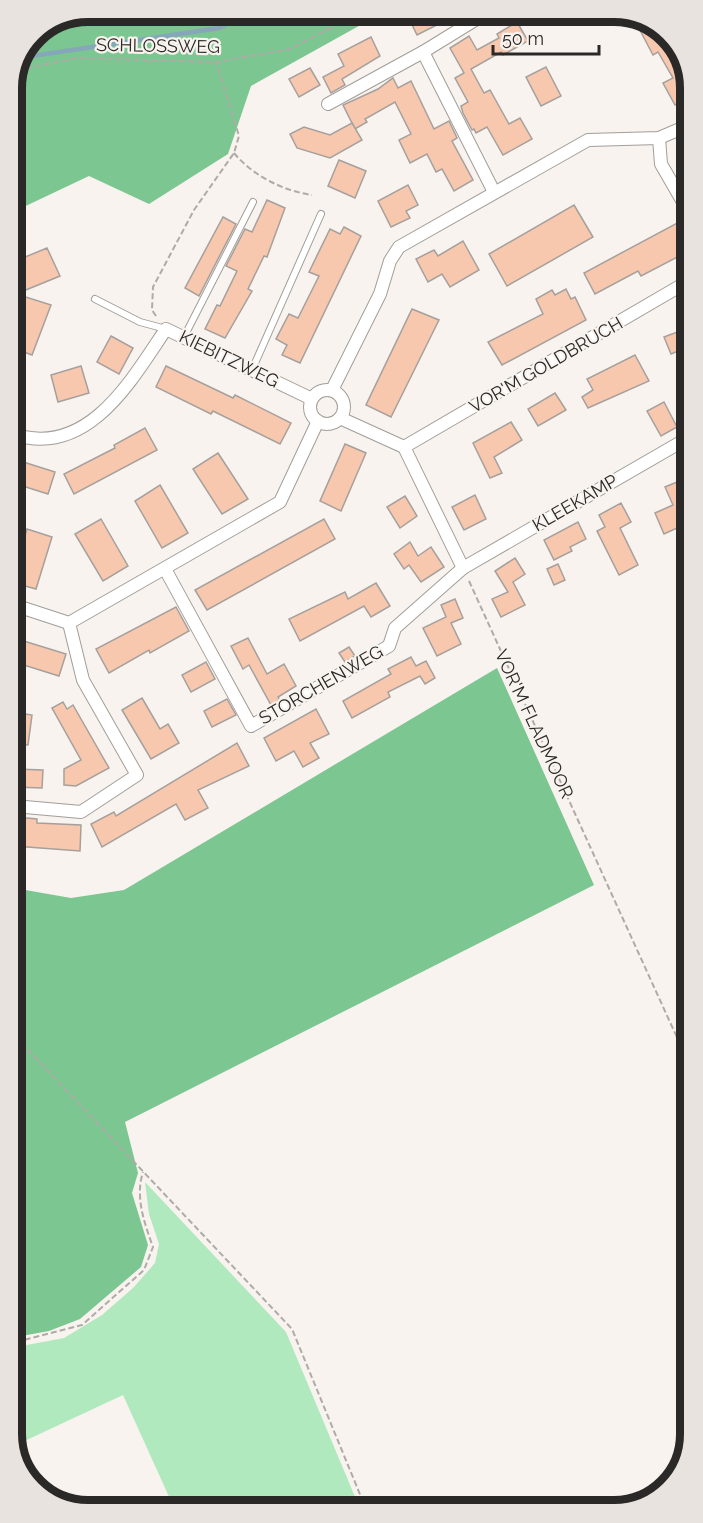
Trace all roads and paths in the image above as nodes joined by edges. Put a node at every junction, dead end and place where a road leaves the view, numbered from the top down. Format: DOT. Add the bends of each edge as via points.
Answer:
graph roads {
  1 [pos="341,22"];
  2 [pos="471,23"];
  3 [pos="423,52"];
  4 [pos="216,62"];
  5 [pos="26,68"];
  6 [pos="328,104"];
  7 [pos="680,129"];
  8 [pos="659,138"];
  9 [pos="234,153"];
  10 [pos="494,192"];
  11 [pos="312,195"];
  12 [pos="680,197"];
  13 [pos="253,202"];
  14 [pos="321,214"];
  15 [pos="680,286"];
  16 [pos="95,299"];
  17 [pos="166,329"];
  18 [pos="183,338"];
  19 [pos="252,370"];
  20 [pos="332,390"];
  21 [pos="312,399"];
  22 [pos="340,418"];
  23 [pos="318,421"];
  24 [pos="23,437"];
  25 [pos="680,443"];
  26 [pos="404,447"];
  27 [pos="463,568"];
  28 [pos="165,569"];
  29 [pos="23,608"];
  30 [pos="69,623"];
  31 [pos="22,807"];
  32 [pos="22,1044"];
  33 [pos="680,1044"];
  34 [pos="143,1172"];
  35 [pos="22,1340"];
  36 [pos="362,1500"];
  1 -- 4 [label="path, SCHLOSSWEG" via="290,50"];
  2 -- 3 [label="street"];
  3 -- 6 [label="street"];
  3 -- 10 [label="street"];
  4 -- 5 [label="path, SCHLOSSWEG" via="76,58"];
  4 -- 9 [label="path" via="239,136"];
  7 -- 8 [label="street"];
  8 -- 10 [label="street" via="588,140"];
  8 -- 12 [label="street" via="661,164"];
  9 -- 11 [label="path" via="244,165 292,193"];
  9 -- 17 [label="path" via="194,210 153,287 152,310"];
  10 -- 20 [label="street" via="399,247"];
  13 -- 18 [label="lane"];
  14 -- 19 [label="lane"];
  15 -- 26 [label="street, VOR'M GOLDBRUCH"];
  16 -- 17 [label="lane" via="140,322"];
  17 -- 18 [label="street, KIEBITZWEG"];
  17 -- 24 [label="street, KIEBITZWEG" via="118,399 74,433 32,440"];
  18 -- 19 [label="street, KIEBITZWEG"];
  19 -- 21 [label="street, KIEBITZWEG"];
  20 -- 21 [label="street" via="320,392"];
  20 -- 22 [label="street" via="343,401"];
  21 -- 23 [label="street" via="311,412"];
  22 -- 23 [label="street" via="326,424"];
  22 -- 26 [label="street"];
  23 -- 28 [label="street" via="280,502"];
  25 -- 27 [label="street, KLEEKAMP"];
  26 -- 27 [label="street"];
  27 -- 28 [label="street, STORCHENWEG" via="395,628 389,646 251,726"];
  27 -- 33 [label="path, VOR'M FLADMOOR"];
  28 -- 30 [label="street"];
  29 -- 30 [label="street"];
  30 -- 31 [label="street" via="83,680 137,775 81,812"];
  32 -- 34 [label="path"];
  34 -- 35 [label="path" via="138,1187 153,1246 144,1270 82,1325"];
  34 -- 36 [label="path" via="292,1329"];
}
